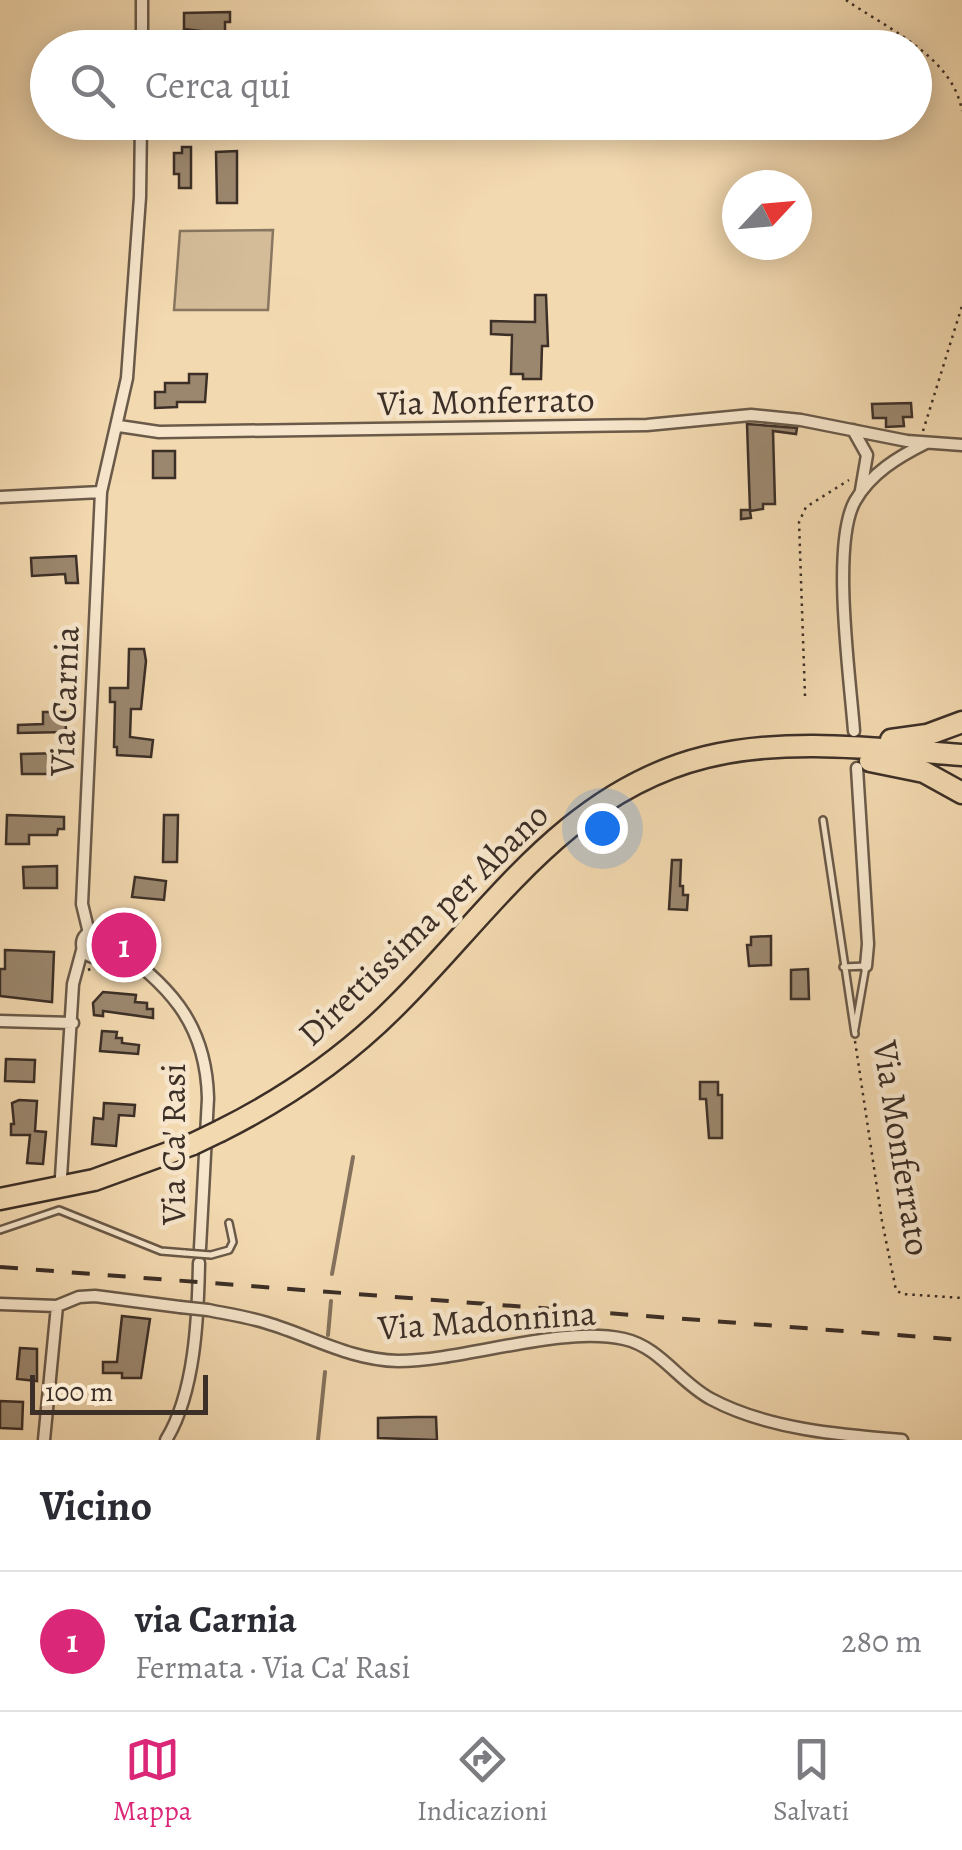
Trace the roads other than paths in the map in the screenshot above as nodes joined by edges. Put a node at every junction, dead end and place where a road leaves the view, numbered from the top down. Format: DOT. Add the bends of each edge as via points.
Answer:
graph roads {
  1 [pos="142,0"];
  2 [pos="142,30"];
  3 [pos="139,140"];
  4 [pos="119,426"];
  5 [pos="853,430"];
  6 [pos="890,438"];
  7 [pos="924,443"];
  8 [pos="962,445"];
  9 [pos="867,455"];
  10 [pos="893,460"];
  11 [pos="861,491"];
  12 [pos="101,492"];
  13 [pos="0,497"];
  14 [pos="962,722"];
  15 [pos="854,731"];
  16 [pos="780,746"];
  17 [pos="962,755"];
  18 [pos="857,768"];
  19 [pos="962,794"];
  20 [pos="823,820"];
  21 [pos="94,932"];
  22 [pos="108,941"];
  23 [pos="83,947"];
  24 [pos="122,951"];
  25 [pos="104,953"];
  26 [pos="92,956"];
  27 [pos="866,966"];
  28 [pos="842,967"];
  29 [pos="82,971"];
  30 [pos="0,1020"];
  31 [pos="73,1023"];
  32 [pos="61,1177"];
  33 [pos="0,1199"];
  34 [pos="230,1223"];
  35 [pos="0,1230"];
  36 [pos="200,1248"];
  37 [pos="199,1263"];
  38 [pos="0,1304"];
  39 [pos="56,1306"];
  40 [pos="860,1438"];
  41 [pos="44,1440"];
  42 [pos="166,1440"];
  43 [pos="902,1440"];
  1 -- 2 [label="street"];
  3 -- 4 [label="street, Via Carnia" via="134,315"];
  4 -- 5 [label="street, Via Monferrato" via="159,432 499,429 751,416"];
  4 -- 12 [label="street, Via Carnia"];
  5 -- 6 [label="street, Via Monferrato"];
  5 -- 9 [label="street"];
  6 -- 7 [label="street, Via Monferrato"];
  6 -- 9 [label="street"];
  6 -- 10 [label="street"];
  7 -- 8 [label="street, Via Monferrato"];
  7 -- 10 [label="street, Via Monferrato"];
  9 -- 11 [label="street, Via Monferrato"];
  10 -- 11 [label="street, Via Monferrato"];
  11 -- 15 [label="street, Via Monferrato" via="844,527 843,553"];
  12 -- 13 [label="street"];
  12 -- 21 [label="street, Via Carnia" via="83,914"];
  14 -- 16 [label="highway" via="912,738"];
  16 -- 17 [label="highway, Direttissima per Abano"];
  16 -- 19 [label="highway" via="910,767"];
  16 -- 33 [label="highway, Direttissima per Abano, bridge" via="685,763 585,814 524,866 371,1030 312,1077 220,1131 94,1180"];
  18 -- 27 [label="street, Via Monferrato"];
  20 -- 28 [label="lane"];
  21 -- 22 [label="street"];
  21 -- 23 [label="street"];
  22 -- 24 [label="street, Via Ca' Rasi"];
  22 -- 25 [label="street"];
  23 -- 26 [label="street"];
  23 -- 29 [label="street"];
  24 -- 25 [label="street"];
  24 -- 36 [label="street, Via Ca' Rasi" via="165,987 194,1027 205,1058"];
  25 -- 26 [label="street"];
  26 -- 29 [label="street"];
  27 -- 28 [label="lane"];
  27 -- 28 [label="lane, Via Monferrato" via="854,1034"];
  29 -- 31 [label="street" via="73,984"];
  30 -- 31 [label="street"];
  31 -- 32 [label="street"];
  34 -- 35 [label="lane, bridge" via="230,1250 211,1255 161,1250 60,1210"];
  37 -- 42 [label="street, Via Ca' Rasi" via="189,1373 181,1412"];
  38 -- 39 [label="street, Via Madonnina"];
  39 -- 40 [label="street, Via Madonnina, bridge" via="95,1296 208,1310 270,1324 342,1352 396,1361 574,1337 623,1339 659,1356 710,1398 766,1421"];
  39 -- 41 [label="street"];
  40 -- 43 [label="street, Via Madonnina"];
}
